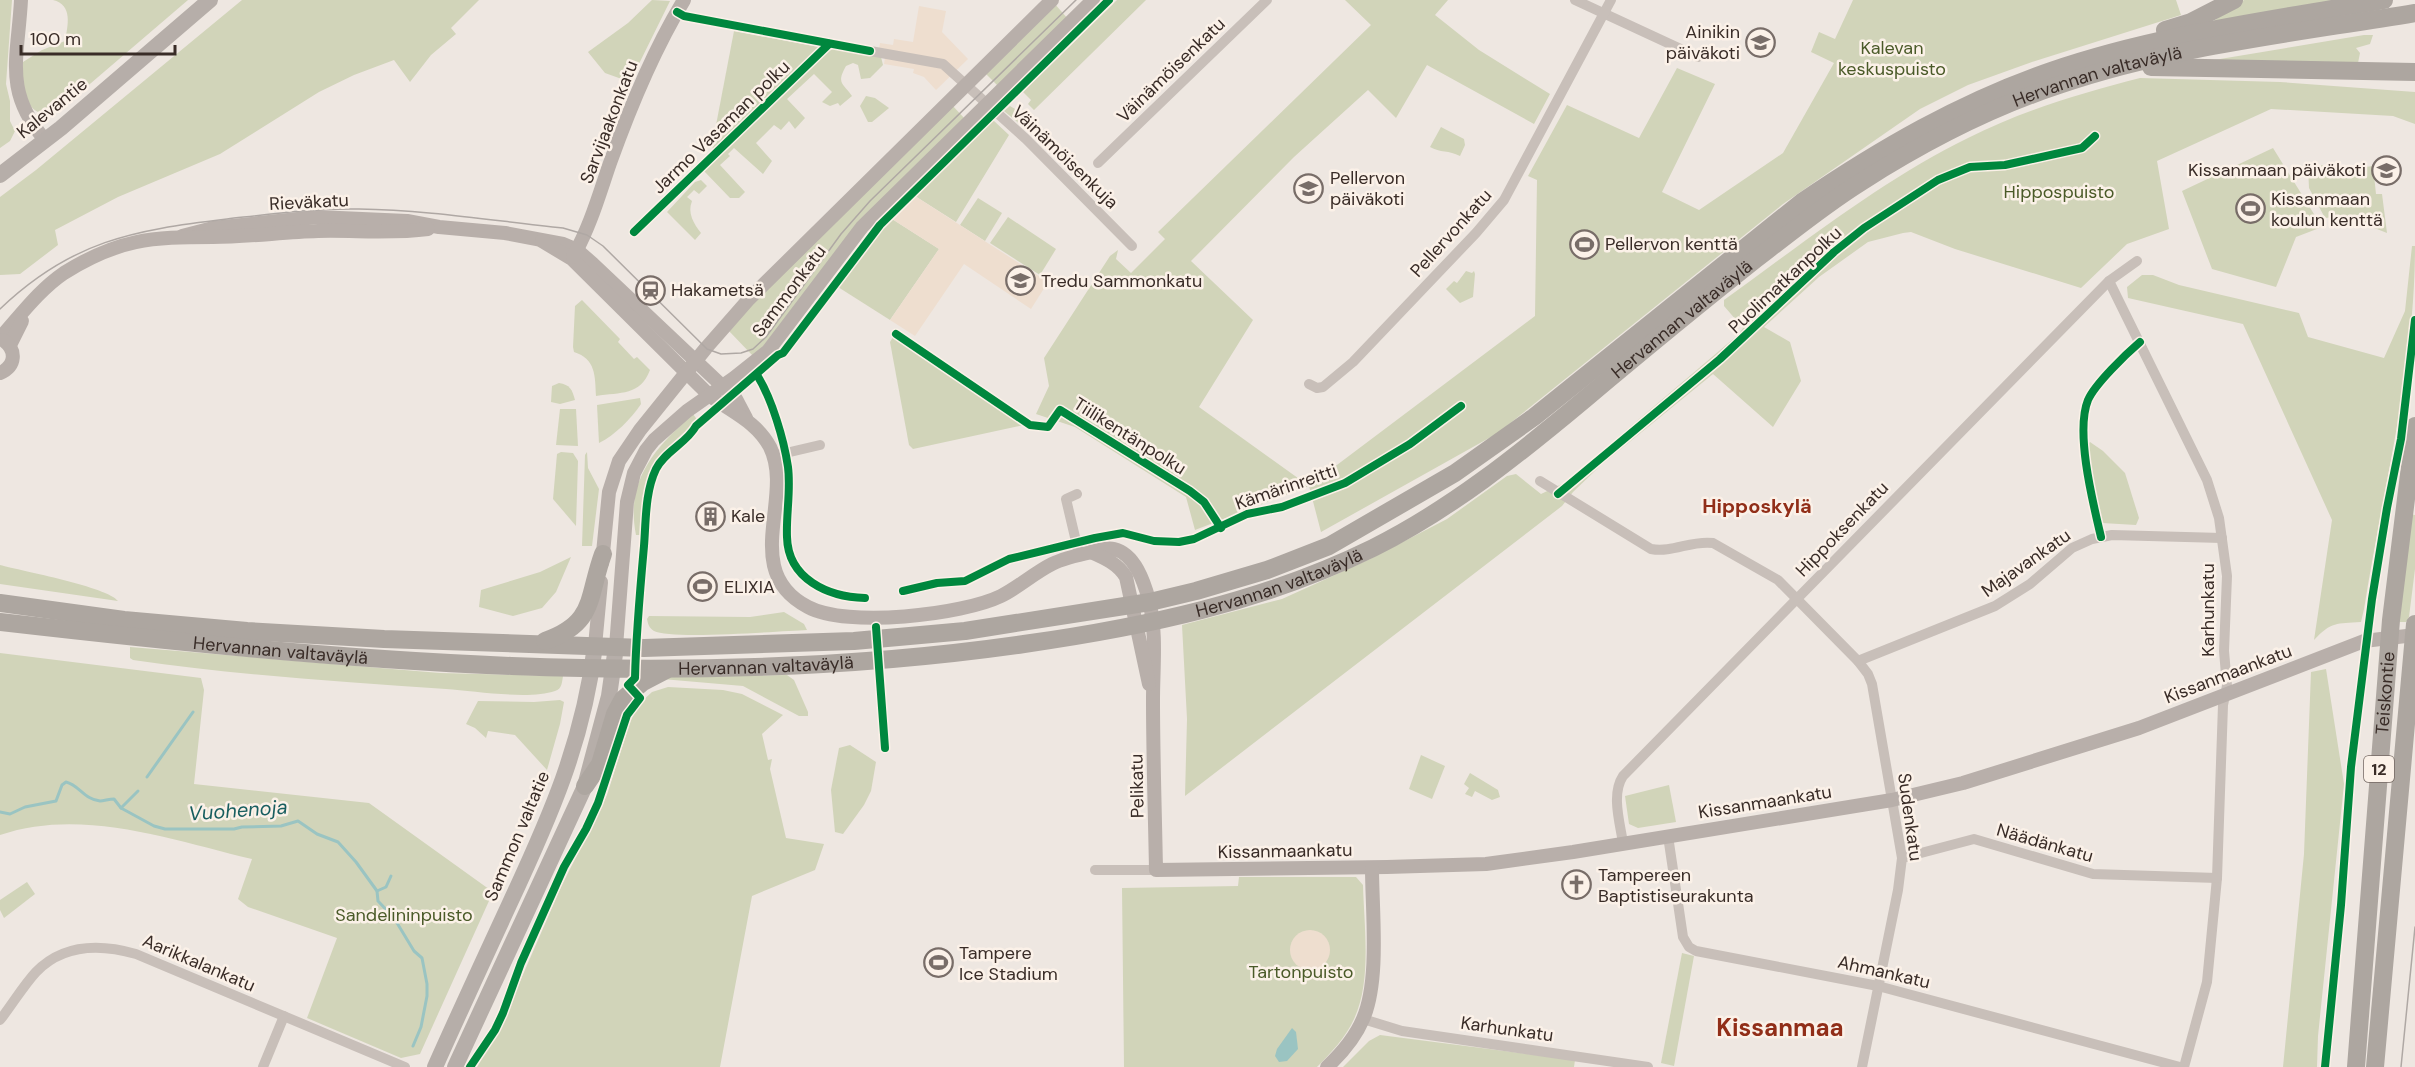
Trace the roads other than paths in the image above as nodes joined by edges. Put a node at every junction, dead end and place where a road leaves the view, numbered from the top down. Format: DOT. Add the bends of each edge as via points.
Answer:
graph roads {
  1 [pos="21,0"];
  2 [pos="210,0"];
  3 [pos="684,0"];
  4 [pos="1052,0"];
  5 [pos="1093,0"];
  6 [pos="1267,0"];
  7 [pos="1575,0"];
  8 [pos="1611,0"];
  9 [pos="2234,0"];
  10 [pos="2384,0"];
  11 [pos="2412,14"];
  12 [pos="1603,15"];
  13 [pos="2129,49"];
  14 [pos="870,51"];
  15 [pos="1698,57"];
  16 [pos="2122,67"];
  17 [pos="2415,72"];
  18 [pos="970,89"];
  19 [pos="987,104"];
  20 [pos="45,140"];
  21 [pos="1098,163"];
  22 [pos="0,175"];
  23 [pos="1132,246"];
  24 [pos="575,255"];
  25 [pos="2137,261"];
  26 [pos="2109,281"];
  27 [pos="3,341"];
  28 [pos="695,361"];
  29 [pos="0,373"];
  30 [pos="686,373"];
  31 [pos="1309,384"];
  32 [pos="720,386"];
  33 [pos="709,395"];
  34 [pos="746,418"];
  35 [pos="2415,426"];
  36 [pos="820,445"];
  37 [pos="773,456"];
  38 [pos="1540,481"];
  39 [pos="2412,483"];
  40 [pos="1077,494"];
  41 [pos="2222,538"];
  42 [pos="1085,553"];
  43 [pos="603,554"];
  44 [pos="1796,599"];
  45 [pos="0,603"];
  46 [pos="1142,603"];
  47 [pos="0,622"];
  48 [pos="1144,623"];
  49 [pos="2415,631"];
  50 [pos="2389,639"];
  51 [pos="539,644"];
  52 [pos="596,646"];
  53 [pos="616,647"];
  54 [pos="1858,661"];
  55 [pos="614,668"];
  56 [pos="670,668"];
  57 [pos="592,669"];
  58 [pos="2226,695"];
  59 [pos="2415,755"];
  60 [pos="585,786"];
  61 [pos="1892,800"];
  62 [pos="2397,826"];
  63 [pos="1668,836"];
  64 [pos="1623,843"];
  65 [pos="1902,858"];
  66 [pos="1372,868"];
  67 [pos="1095,870"];
  68 [pos="1156,870"];
  69 [pos="2217,878"];
  70 [pos="1878,986"];
  71 [pos="284,1016"];
  72 [pos="1363,1019"];
  73 [pos="0,1020"];
  74 [pos="262,1067"];
  75 [pos="405,1067"];
  76 [pos="435,1067"];
  77 [pos="455,1067"];
  78 [pos="1327,1067"];
  79 [pos="1648,1067"];
  80 [pos="1862,1067"];
  81 [pos="2182,1067"];
  82 [pos="2356,1067"];
  83 [pos="2375,1067"];
  1 -- 20 [label="street" via="16,85 25,112"];
  2 -- 20 [label="main road, Kalevantie"];
  3 -- 24 [label="street, Sarvijaakonkatu" via="655,52 630,110"];
  4 -- 18 [label="street, Sammonkatu"];
  5 -- 19 [label="street, Sammonkatu"];
  6 -- 21 [label="street, Väinämöisenkatu"];
  7 -- 12 [label="street"];
  8 -- 12 [label="street, Pellervonkatu"];
  9 -- 13 [label="highway" via="2191,22 2148,35"];
  10 -- 13 [label="highway, Hervannan valtaväylä"];
  11 -- 16 [label="highway, Hervannan valtaväylä" via="2222,45"];
  12 -- 15 [label="street"];
  12 -- 31 [label="street, Pellervonkatu" via="1504,200 1353,362 1323,387"];
  13 -- 46 [label="highway, Hervannan valtaväylä" via="2053,70 1982,99 1848,171 1802,202 1526,423 1394,510 1329,546 1266,570"];
  14 -- 18 [label="street, Väinämöisenkuja" via="943,64"];
  16 -- 17 [label="highway"];
  16 -- 48 [label="highway, Hervannan valtaväylä" via="2056,86 1988,113 1906,154 1857,184 1727,282 1510,461 1415,525 1292,583"];
  18 -- 19 [label="street, Väinämöisenkuja"];
  18 -- 28 [label="street, Sammonkatu" via="749,299"];
  19 -- 23 [label="street, Väinämöisenkuja"];
  19 -- 32 [label="street, Sammonkatu" via="862,227 768,351"];
  20 -- 22 [label="main road, Kalevantie"];
  24 -- 27 [label="street, Rieväkatu" via="542,241 505,233 439,227 404,232 332,231 141,240 116,246 63,274 40,292"];
  24 -- 28 [label="street, Rieväkatu"];
  24 -- 30 [label="street, Rieväkatu"];
  25 -- 26 [label="street, Hippoksenkatu"];
  26 -- 41 [label="street, Karhunkatu" via="2207,480"];
  26 -- 44 [label="street, Hippoksenkatu"];
  27 -- 29 [label="street" via="13,356"];
  28 -- 30 [label="street, Sammonkatu"];
  28 -- 32 [label="street, Rieväkatu"];
  30 -- 33 [label="street, Rieväkatu"];
  30 -- 43 [label="street, Sammonkatu" via="619,461 609,492"];
  32 -- 33 [label="street, Sammonkatu"];
  32 -- 34 [label="street, Rieväkatu" via="736,399"];
  33 -- 34 [label="street, Rieväkatu"];
  33 -- 53 [label="street, Sammonkatu" via="654,440 634,473 627,502"];
  34 -- 37 [label="street" via="759,429"];
  35 -- 39 [label="highway, Teiskontie / 12"];
  36 -- 37 [label="street"];
  37 -- 42 [label="street" via="773,562 793,597 808,608 854,618 962,610 1003,595 1053,564"];
  38 -- 44 [label="street, Sudenkatu" via="1651,549 1664,551 1713,543 1770,575"];
  39 -- 50 [label="highway, Teiskontie / 12"];
  40 -- 42 [label="street" via="1066,499"];
  41 -- 54 [label="street, Majavankatu" via="2112,535 2082,542 2030,584 1995,606"];
  41 -- 58 [label="street, Karhunkatu" via="2227,576"];
  42 -- 46 [label="street, Pelikatu" via="1114,549 1130,558 1144,583"];
  43 -- 51 [label="highway" via="588,609 580,621 561,636"];
  43 -- 52 [label="street, Sammonkatu"];
  44 -- 54 [label="street, Sudenkatu"];
  44 -- 64 [label="street, Hippoksenkatu" via="1621,779 1617,800"];
  45 -- 51 [label="highway, Hervannan valtaväylä" via="247,631"];
  46 -- 48 [label="street, Pelikatu"];
  46 -- 53 [label="highway, Hervannan valtaväylä" via="965,630 854,640"];
  47 -- 57 [label="highway, Hervannan valtaväylä" via="242,649"];
  48 -- 56 [label="highway, Hervannan valtaväylä" via="980,650 854,663"];
  48 -- 68 [label="street, Pelikatu" via="1153,701"];
  49 -- 50 [label="street, Kissanmaankatu"];
  49 -- 62 [label="highway, Teiskontie / 12"];
  50 -- 58 [label="street, Kissanmaankatu" via="2364,641"];
  50 -- 82 [label="highway, Teiskontie / 12"];
  51 -- 52 [label="highway, Hervannan valtaväylä"];
  52 -- 53 [label="highway, Hervannan valtaväylä"];
  52 -- 57 [label="main road, Sammon valtatie"];
  53 -- 55 [label="main road"];
  54 -- 61 [label="street, Sudenkatu" via="1872,684"];
  55 -- 56 [label="highway, Hervannan valtaväylä"];
  55 -- 57 [label="highway, Hervannan valtaväylä"];
  55 -- 60 [label="main road"];
  56 -- 60 [label="highway" via="643,682 624,699 615,714 600,764"];
  57 -- 76 [label="main road, Sammon valtatie" via="581,726 556,799"];
  58 -- 61 [label="street, Kissanmaankatu" via="2073,750"];
  58 -- 69 [label="street, Karhunkatu"];
  59 -- 62 [label="highway, 12" via="2409,798"];
  60 -- 77 [label="main road"];
  61 -- 63 [label="street, Kissanmaankatu"];
  61 -- 65 [label="street, Sudenkatu"];
  62 -- 83 [label="highway, Teiskontie / 12"];
  63 -- 64 [label="street, Kissanmaankatu"];
  63 -- 70 [label="street, Ahmankatu" via="1683,937 1689,948"];
  64 -- 66 [label="street, Kissanmaankatu" via="1486,864"];
  65 -- 69 [label="street, Näädänkatu" via="1974,839 2093,874"];
  65 -- 70 [label="street, Sudenkatu"];
  66 -- 68 [label="street, Kissanmaankatu"];
  66 -- 72 [label="street" via="1371,990"];
  67 -- 68 [label="street, Kissanmaankatu"];
  69 -- 81 [label="street, Karhunkatu" via="2207,982"];
  70 -- 80 [label="street, Sudenkatu"];
  70 -- 81 [label="street, Ahmankatu"];
  71 -- 73 [label="street, Aarikkalankatu" via="136,954 112,947 85,947 60,955 37,971"];
  71 -- 74 [label="street"];
  71 -- 75 [label="street, Aarikkalankatu"];
  72 -- 78 [label="street" via="1351,1041"];
  72 -- 79 [label="street, Karhunkatu" via="1402,1031"];
}
